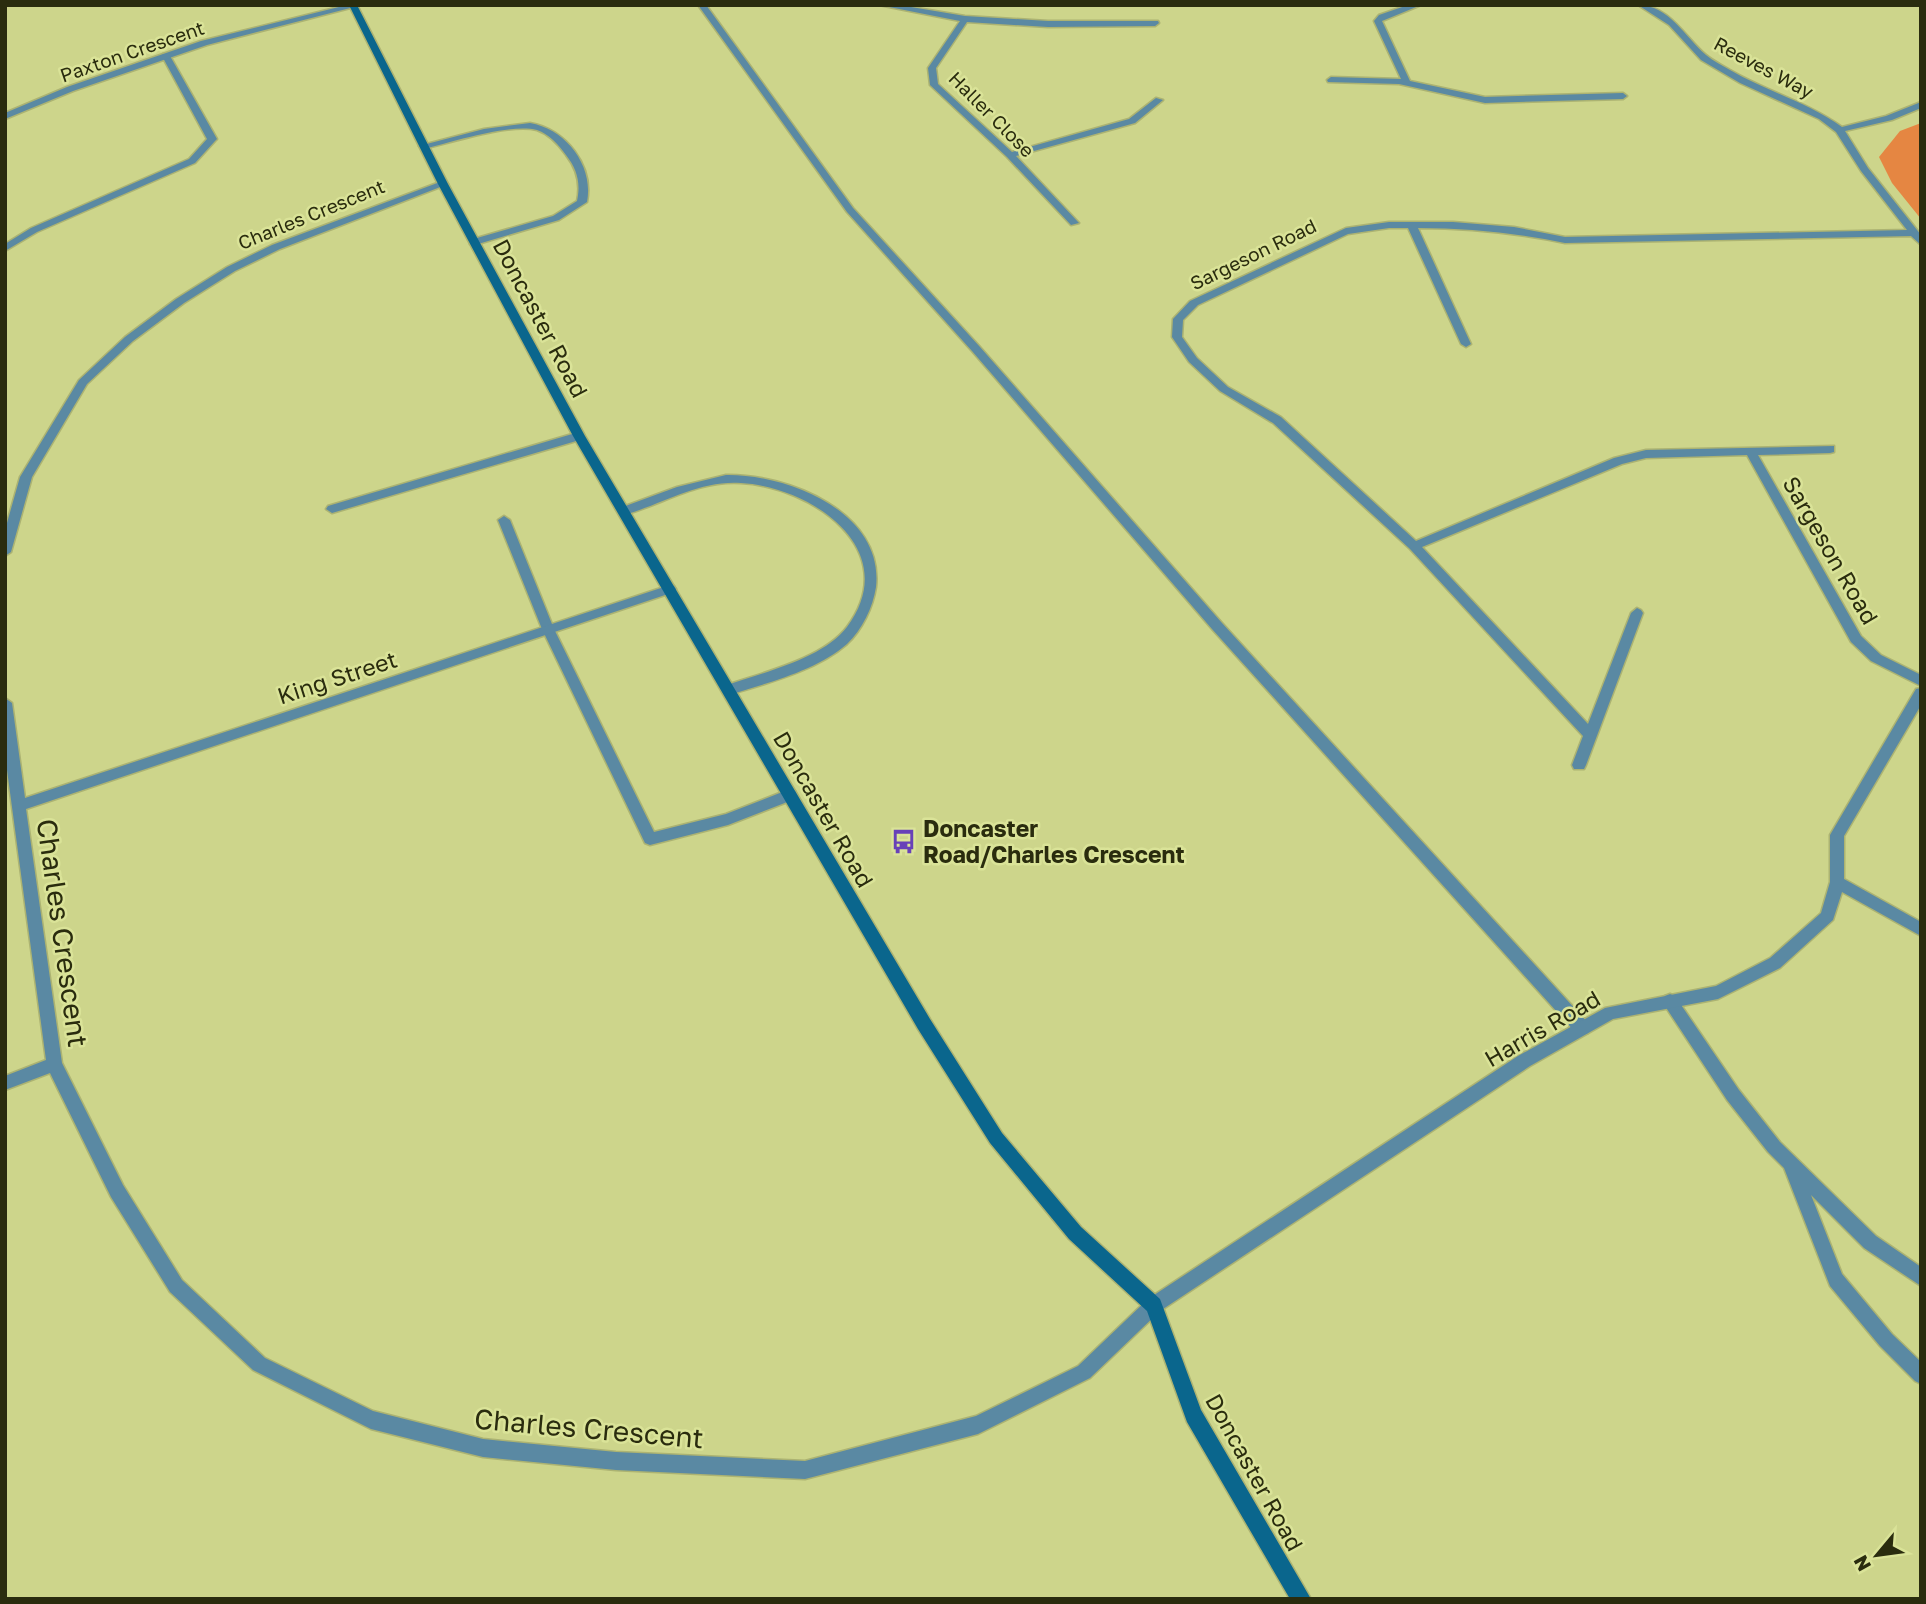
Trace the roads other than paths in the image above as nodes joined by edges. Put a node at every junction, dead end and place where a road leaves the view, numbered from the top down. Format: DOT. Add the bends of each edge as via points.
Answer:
graph roads {
  1 [pos="702,5"];
  2 [pos="883,5"];
  3 [pos="1417,5"];
  4 [pos="1642,5"];
  5 [pos="354,6"];
  6 [pos="965,19"];
  7 [pos="1155,23"];
  8 [pos="166,56"];
  9 [pos="1332,80"];
  10 [pos="1407,83"];
  11 [pos="1623,96"];
  12 [pos="1159,100"];
  13 [pos="1921,105"];
  14 [pos="5,117"];
  15 [pos="1840,130"];
  16 [pos="424,146"];
  17 [pos="1010,155"];
  18 [pos="443,184"];
  19 [pos="1074,223"];
  20 [pos="1412,225"];
  21 [pos="1912,233"];
  22 [pos="474,242"];
  23 [pos="1921,242"];
  24 [pos="5,248"];
  25 [pos="1466,344"];
  26 [pos="579,436"];
  27 [pos="1830,449"];
  28 [pos="1750,451"];
  29 [pos="332,509"];
  30 [pos="624,511"];
  31 [pos="504,520"];
  32 [pos="1415,546"];
  33 [pos="5,552"];
  34 [pos="670,589"];
  35 [pos="1637,613"];
  36 [pos="548,629"];
  37 [pos="1921,681"];
  38 [pos="729,690"];
  39 [pos="1921,692"];
  40 [pos="5,703"];
  41 [pos="1590,735"];
  42 [pos="1579,765"];
  43 [pos="790,795"];
  44 [pos="19,806"];
  45 [pos="1837,882"];
  46 [pos="1921,930"];
  47 [pos="1670,1001"];
  48 [pos="1583,1028"];
  49 [pos="54,1064"];
  50 [pos="5,1083"];
  51 [pos="1791,1163"];
  52 [pos="1921,1277"];
  53 [pos="1154,1306"];
  54 [pos="1921,1374"];
  55 [pos="1301,1599"];
  1 -- 48 [label="street" via="850,210 1217,626"];
  2 -- 6 [label="street"];
  3 -- 10 [label="street" via="1378,22"];
  4 -- 15 [label="street, Reeves Way" via="1672,23 1704,58"];
  5 -- 8 [label="street, Paxton Crescent"];
  5 -- 16 [label="street, Doncaster Road"];
  6 -- 7 [label="street"];
  6 -- 17 [label="street, Haller Close" via="932,68 934,85"];
  8 -- 14 [label="street, Paxton Crescent"];
  8 -- 24 [label="street" via="212,139 192,161 34,230"];
  9 -- 10 [label="street"];
  10 -- 11 [label="street" via="1485,100"];
  12 -- 17 [label="street" via="1132,121"];
  13 -- 15 [label="street"];
  15 -- 21 [label="street"];
  16 -- 18 [label="street, Doncaster Road"];
  16 -- 22 [label="street" via="503,129 541,128 561,141 579,164 587,184 582,202 531,226"];
  17 -- 19 [label="street, Haller Close"];
  18 -- 22 [label="street, Doncaster Road"];
  18 -- 33 [label="street, Charles Crescent" via="276,247 231,269 128,339 83,382 26,477"];
  20 -- 21 [label="street, Sargeson Road" via="1514,230 1565,240"];
  20 -- 25 [label="street"];
  20 -- 32 [label="street, Sargeson Road" via="1346,231 1194,303 1178,319 1177,337 1193,360 1224,389 1277,420"];
  21 -- 23 [label="street"];
  22 -- 26 [label="street, Doncaster Road"];
  26 -- 29 [label="street"];
  26 -- 30 [label="street, Doncaster Road"];
  27 -- 28 [label="street, Sargeson Road"];
  28 -- 32 [label="street, Sargeson Road" via="1646,454 1618,461"];
  28 -- 37 [label="street, Sargeson Road" via="1856,639 1876,658"];
  30 -- 34 [label="street, Doncaster Road"];
  30 -- 38 [label="street" via="692,487 740,478 798,492 853,527 865,549 870,587 851,631 802,662"];
  31 -- 36 [label="street"];
  32 -- 41 [label="street"];
  34 -- 36 [label="street, King Street"];
  34 -- 38 [label="street, Doncaster Road"];
  35 -- 41 [label="street"];
  36 -- 43 [label="street" via="650,839 728,819"];
  36 -- 44 [label="street, King Street"];
  38 -- 43 [label="street, Doncaster Road"];
  39 -- 45 [label="street, Harris Road" via="1837,835"];
  40 -- 44 [label="street, Charles Crescent"];
  41 -- 42 [label="street"];
  43 -- 53 [label="street, Doncaster Road" via="996,1138 1075,1233"];
  44 -- 49 [label="street, Charles Crescent"];
  45 -- 46 [label="street"];
  45 -- 47 [label="street, Harris Road" via="1828,916 1775,963 1718,992"];
  47 -- 48 [label="street, Harris Road" via="1610,1013"];
  47 -- 51 [label="street" via="1733,1095"];
  48 -- 53 [label="street, Harris Road" via="1524,1061"];
  49 -- 50 [label="street"];
  49 -- 53 [label="street, Charles Crescent" via="117,1191 176,1286 259,1364 370,1420 483,1448 616,1461 805,1470 978,1425 1084,1372"];
  51 -- 52 [label="street" via="1870,1241"];
  51 -- 54 [label="street" via="1836,1280"];
  53 -- 55 [label="street, Doncaster Road" via="1194,1415"];
}
